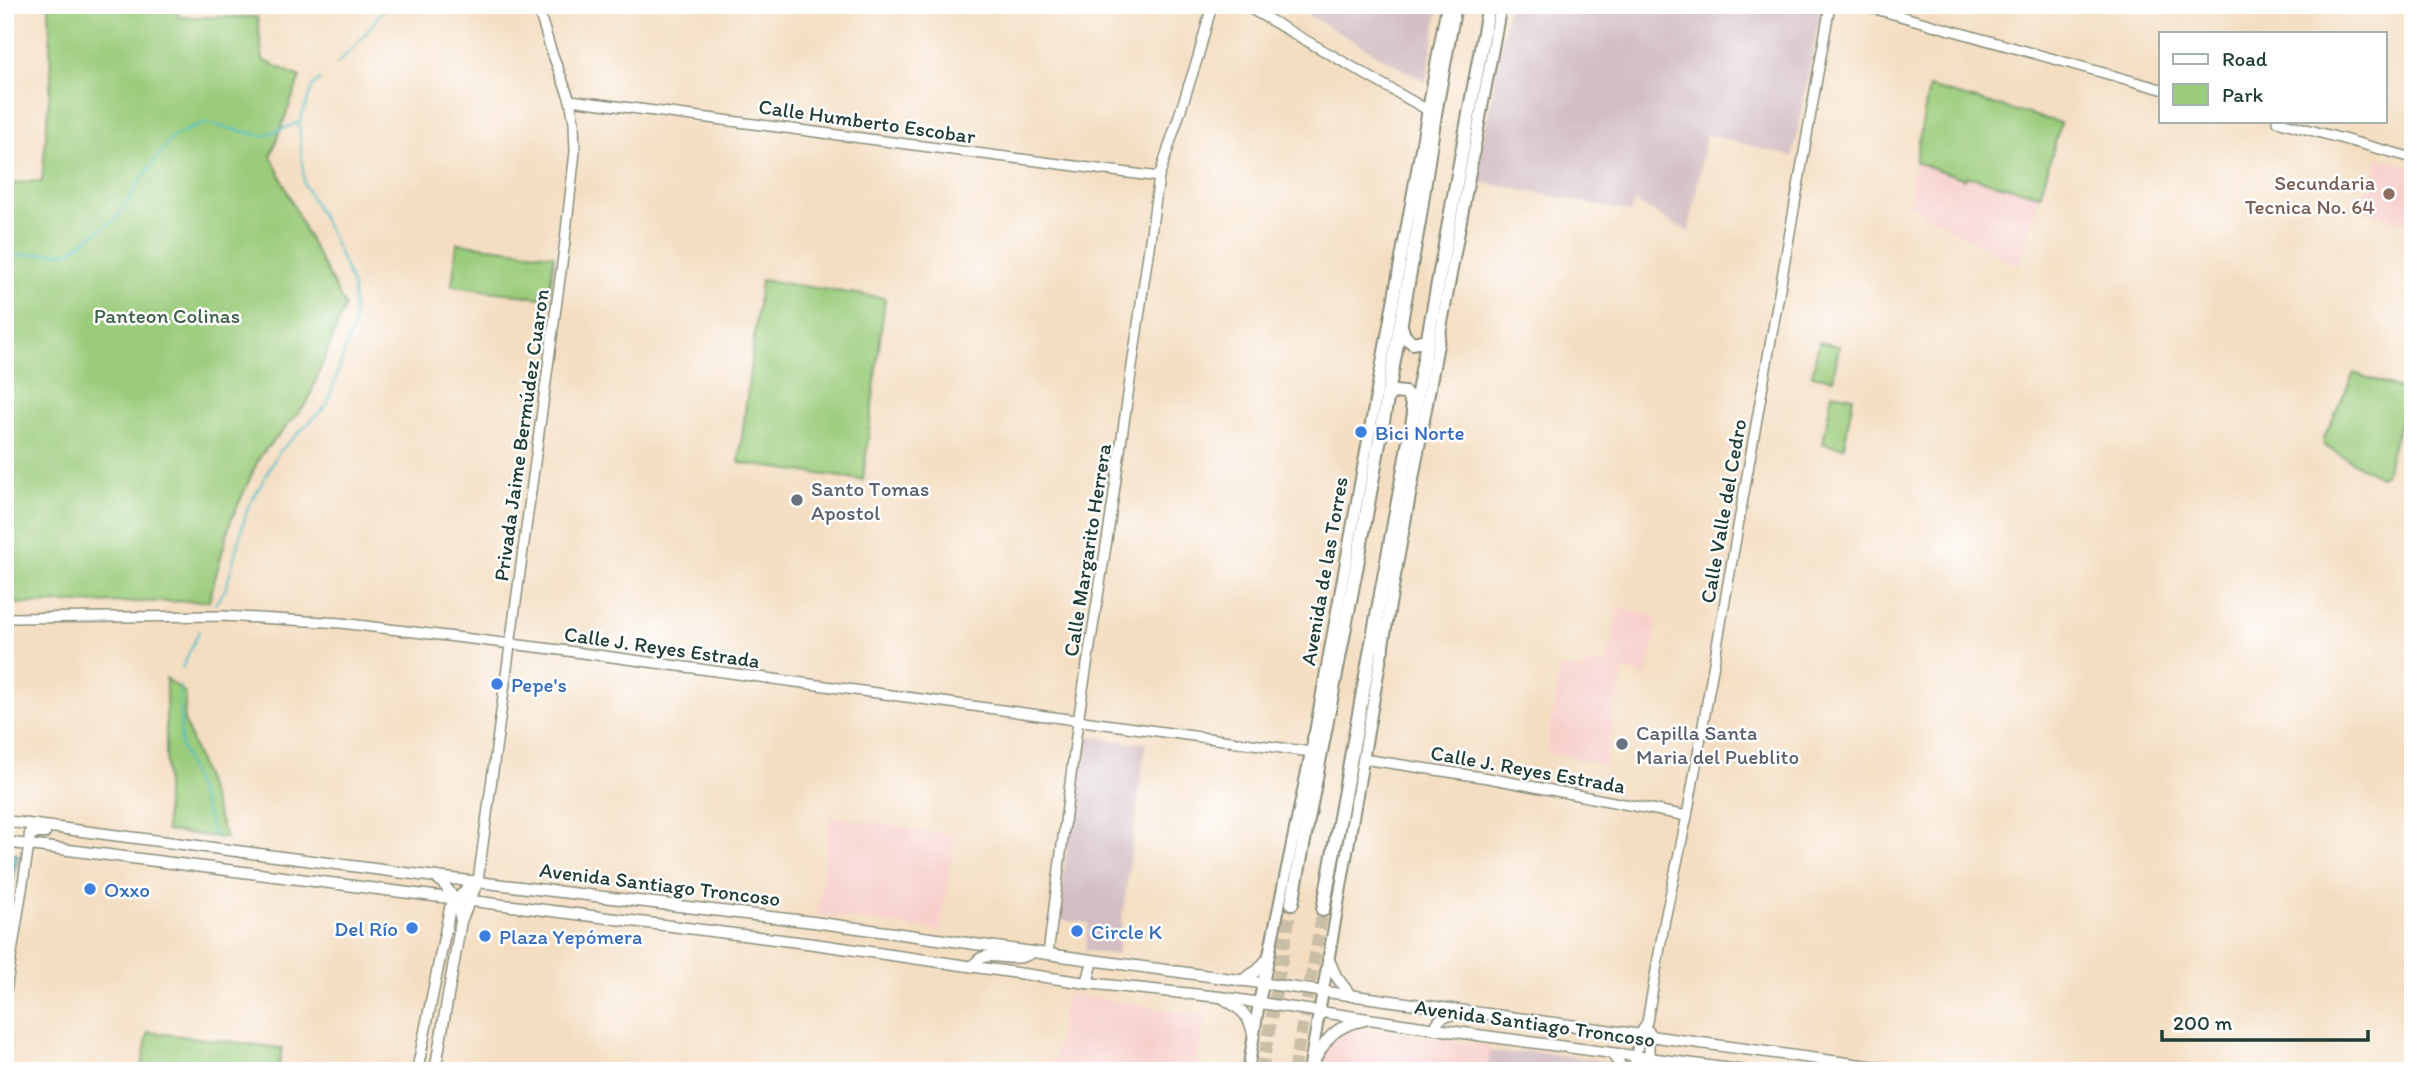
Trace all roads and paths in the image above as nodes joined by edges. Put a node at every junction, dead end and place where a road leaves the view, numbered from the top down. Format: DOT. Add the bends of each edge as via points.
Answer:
graph roads {
  1 [pos="537,5"];
  2 [pos="1212,5"];
  3 [pos="1244,5"];
  4 [pos="1447,5"];
  5 [pos="1455,5"];
  6 [pos="1489,5"];
  7 [pos="1501,5"];
  8 [pos="1830,5"];
  9 [pos="1861,5"];
  10 [pos="2159,88"];
  11 [pos="570,100"];
  12 [pos="1431,112"];
  13 [pos="2281,122"];
  14 [pos="2413,158"];
  15 [pos="1159,177"];
  16 [pos="1400,322"];
  17 [pos="1426,340"];
  18 [pos="1387,397"];
  19 [pos="1413,411"];
  20 [pos="1377,612"];
  21 [pos="5,618"];
  22 [pos="511,644"];
  23 [pos="1382,649"];
  24 [pos="1333,692"];
  25 [pos="1078,721"];
  26 [pos="1314,738"];
  27 [pos="1311,752"];
  28 [pos="1363,759"];
  29 [pos="1687,816"];
  30 [pos="5,821"];
  31 [pos="101,833"];
  32 [pos="5,842"];
  33 [pos="29,845"];
  34 [pos="436,877"];
  35 [pos="476,879"];
  36 [pos="455,900"];
  37 [pos="469,901"];
  38 [pos="1292,903"];
  39 [pos="1323,910"];
  40 [pos="461,921"];
  41 [pos="1032,952"];
  42 [pos="1048,954"];
  43 [pos="1270,955"];
  44 [pos="1328,958"];
  45 [pos="1093,961"];
  46 [pos="973,967"];
  47 [pos="1241,981"];
  48 [pos="1087,983"];
  49 [pos="1264,984"];
  50 [pos="1323,992"];
  51 [pos="1351,996"];
  52 [pos="1220,997"];
  53 [pos="5,998"];
  54 [pos="1259,1003"];
  55 [pos="1320,1010"];
  56 [pos="1475,1013"];
  57 [pos="1373,1018"];
  58 [pos="1542,1021"];
  59 [pos="1435,1028"];
  60 [pos="1645,1036"];
  61 [pos="1254,1040"];
  62 [pos="1528,1041"];
  63 [pos="1612,1053"];
  64 [pos="1636,1056"];
  65 [pos="1649,1058"];
  66 [pos="1689,1064"];
  67 [pos="417,1071"];
  68 [pos="435,1071"];
  69 [pos="1248,1071"];
  70 [pos="1309,1071"];
  71 [pos="1625,1071"];
  72 [pos="1633,1071"];
  73 [pos="1649,1071"];
  74 [pos="1666,1071"];
  75 [pos="1746,1071"];
  76 [pos="1906,1071"];
  1 -- 11 [label="street, Privada Jaime Bermúdez Cuaron"];
  2 -- 15 [label="street, Calle Margarito Herrera"];
  3 -- 12 [label="street"];
  4 -- 12 [label="main road, Avenida de las Torres"];
  5 -- 12 [label="highway, Avenida de las Torres"];
  6 -- 17 [label="highway"];
  7 -- 23 [label="main road"];
  8 -- 29 [label="street, Calle Valle del Cedro"];
  9 -- 10 [label="street"];
  11 -- 15 [label="street, Calle Humberto Escobar"];
  11 -- 22 [label="street, Privada Jaime Bermúdez Cuaron" via="575,152"];
  12 -- 16 [label="highway, Avenida de las Torres" via="1419,222"];
  12 -- 26 [label="main road, Avenida de las Torres"];
  13 -- 14 [label="street"];
  15 -- 25 [label="street, Calle Margarito Herrera"];
  16 -- 17 [label="highway" via="1408,341"];
  16 -- 18 [label="highway, Avenida de las Torres"];
  17 -- 19 [label="highway"];
  18 -- 19 [label="highway" via="1393,392 1405,393"];
  18 -- 24 [label="highway, Avenida de las Torres"];
  19 -- 20 [label="highway"];
  20 -- 23 [label="highway"];
  20 -- 39 [label="highway"];
  21 -- 22 [label="street, Calle J. Reyes Estrada" via="286,618"];
  22 -- 25 [label="street, Calle J. Reyes Estrada"];
  22 -- 35 [label="street, Privada Jaime Bermúdez Cuaron"];
  23 -- 28 [label="main road"];
  24 -- 26 [label="highway"];
  24 -- 38 [label="highway, Avenida de las Torres"];
  25 -- 27 [label="street, Calle J. Reyes Estrada"];
  25 -- 42 [label="street, Calle Margarito Herrera"];
  26 -- 27 [label="main road, Avenida de las Torres"];
  27 -- 43 [label="main road, Avenida de las Torres"];
  28 -- 29 [label="street, Calle J. Reyes Estrada"];
  28 -- 44 [label="main road"];
  29 -- 60 [label="street, Calle Valle del Cedro"];
  30 -- 31 [label="main road, Avenida Santiago Troncoso"];
  31 -- 33 [label="main road" via="33,832"];
  31 -- 34 [label="main road, Avenida Santiago Troncoso"];
  32 -- 33 [label="main road, Avenida Santiago Troncoso"];
  33 -- 36 [label="main road, Avenida Santiago Troncoso"];
  33 -- 53 [label="street"];
  34 -- 35 [label="main road, Avenida Santiago Troncoso"];
  34 -- 36 [label="main road"];
  35 -- 36 [label="main road"];
  35 -- 37 [label="main road"];
  35 -- 41 [label="main road, Avenida Santiago Troncoso"];
  36 -- 37 [label="main road, Avenida Santiago Troncoso"];
  36 -- 40 [label="main road"];
  36 -- 67 [label="main road"];
  37 -- 40 [label="main road"];
  37 -- 46 [label="main road, Avenida Santiago Troncoso"];
  40 -- 68 [label="main road"];
  41 -- 42 [label="main road, Avenida Santiago Troncoso"];
  41 -- 46 [label="main road" via="1021,958 983,956"];
  42 -- 45 [label="main road, Avenida Santiago Troncoso"];
  43 -- 47 [label="main road"];
  43 -- 49 [label="main road, Avenida de las Torres"];
  44 -- 50 [label="main road"];
  44 -- 51 [label="main road"];
  45 -- 47 [label="main road, Avenida Santiago Troncoso"];
  45 -- 48 [label="main road"];
  46 -- 48 [label="main road, Avenida Santiago Troncoso"];
  47 -- 49 [label="main road, Avenida Santiago Troncoso"];
  48 -- 52 [label="main road, Avenida Santiago Troncoso"];
  49 -- 50 [label="main road, Avenida Santiago Troncoso"];
  49 -- 54 [label="main road, Avenida de las Torres"];
  50 -- 51 [label="main road, Avenida Santiago Troncoso"];
  50 -- 55 [label="main road"];
  51 -- 56 [label="main road, Avenida Santiago Troncoso"];
  52 -- 54 [label="main road, Avenida Santiago Troncoso"];
  52 -- 61 [label="main road" via="1248,1018"];
  54 -- 55 [label="main road, Avenida Santiago Troncoso"];
  54 -- 61 [label="main road, Avenida de las Torres"];
  55 -- 57 [label="main road, Avenida Santiago Troncoso"];
  55 -- 70 [label="main road"];
  56 -- 58 [label="main road, Avenida Santiago Troncoso"];
  56 -- 59 [label="main road" via="1444,1016"];
  57 -- 59 [label="main road, Avenida Santiago Troncoso"];
  57 -- 70 [label="main road" via="1329,1035"];
  58 -- 60 [label="main road, Avenida Santiago Troncoso"];
  58 -- 62 [label="main road"];
  59 -- 62 [label="main road, Avenida Santiago Troncoso"];
  60 -- 64 [label="street, Calle Valle del Cedro"];
  60 -- 65 [label="street, Calle Valle del Cedro"];
  60 -- 76 [label="main road, Avenida Santiago Troncoso"];
  61 -- 69 [label="main road, Avenida de las Torres"];
  62 -- 63 [label="main road, Avenida Santiago Troncoso"];
  63 -- 64 [label="main road, Avenida Santiago Troncoso"];
  63 -- 71 [label="main road"];
  64 -- 65 [label="main road, Avenida Santiago Troncoso"];
  64 -- 72 [label="street, Calle Valle del Cedro"];
  65 -- 66 [label="main road, Avenida Santiago Troncoso"];
  65 -- 73 [label="street, Calle Valle del Cedro"];
  66 -- 74 [label="main road"];
  66 -- 75 [label="main road, Avenida Santiago Troncoso"];
}
